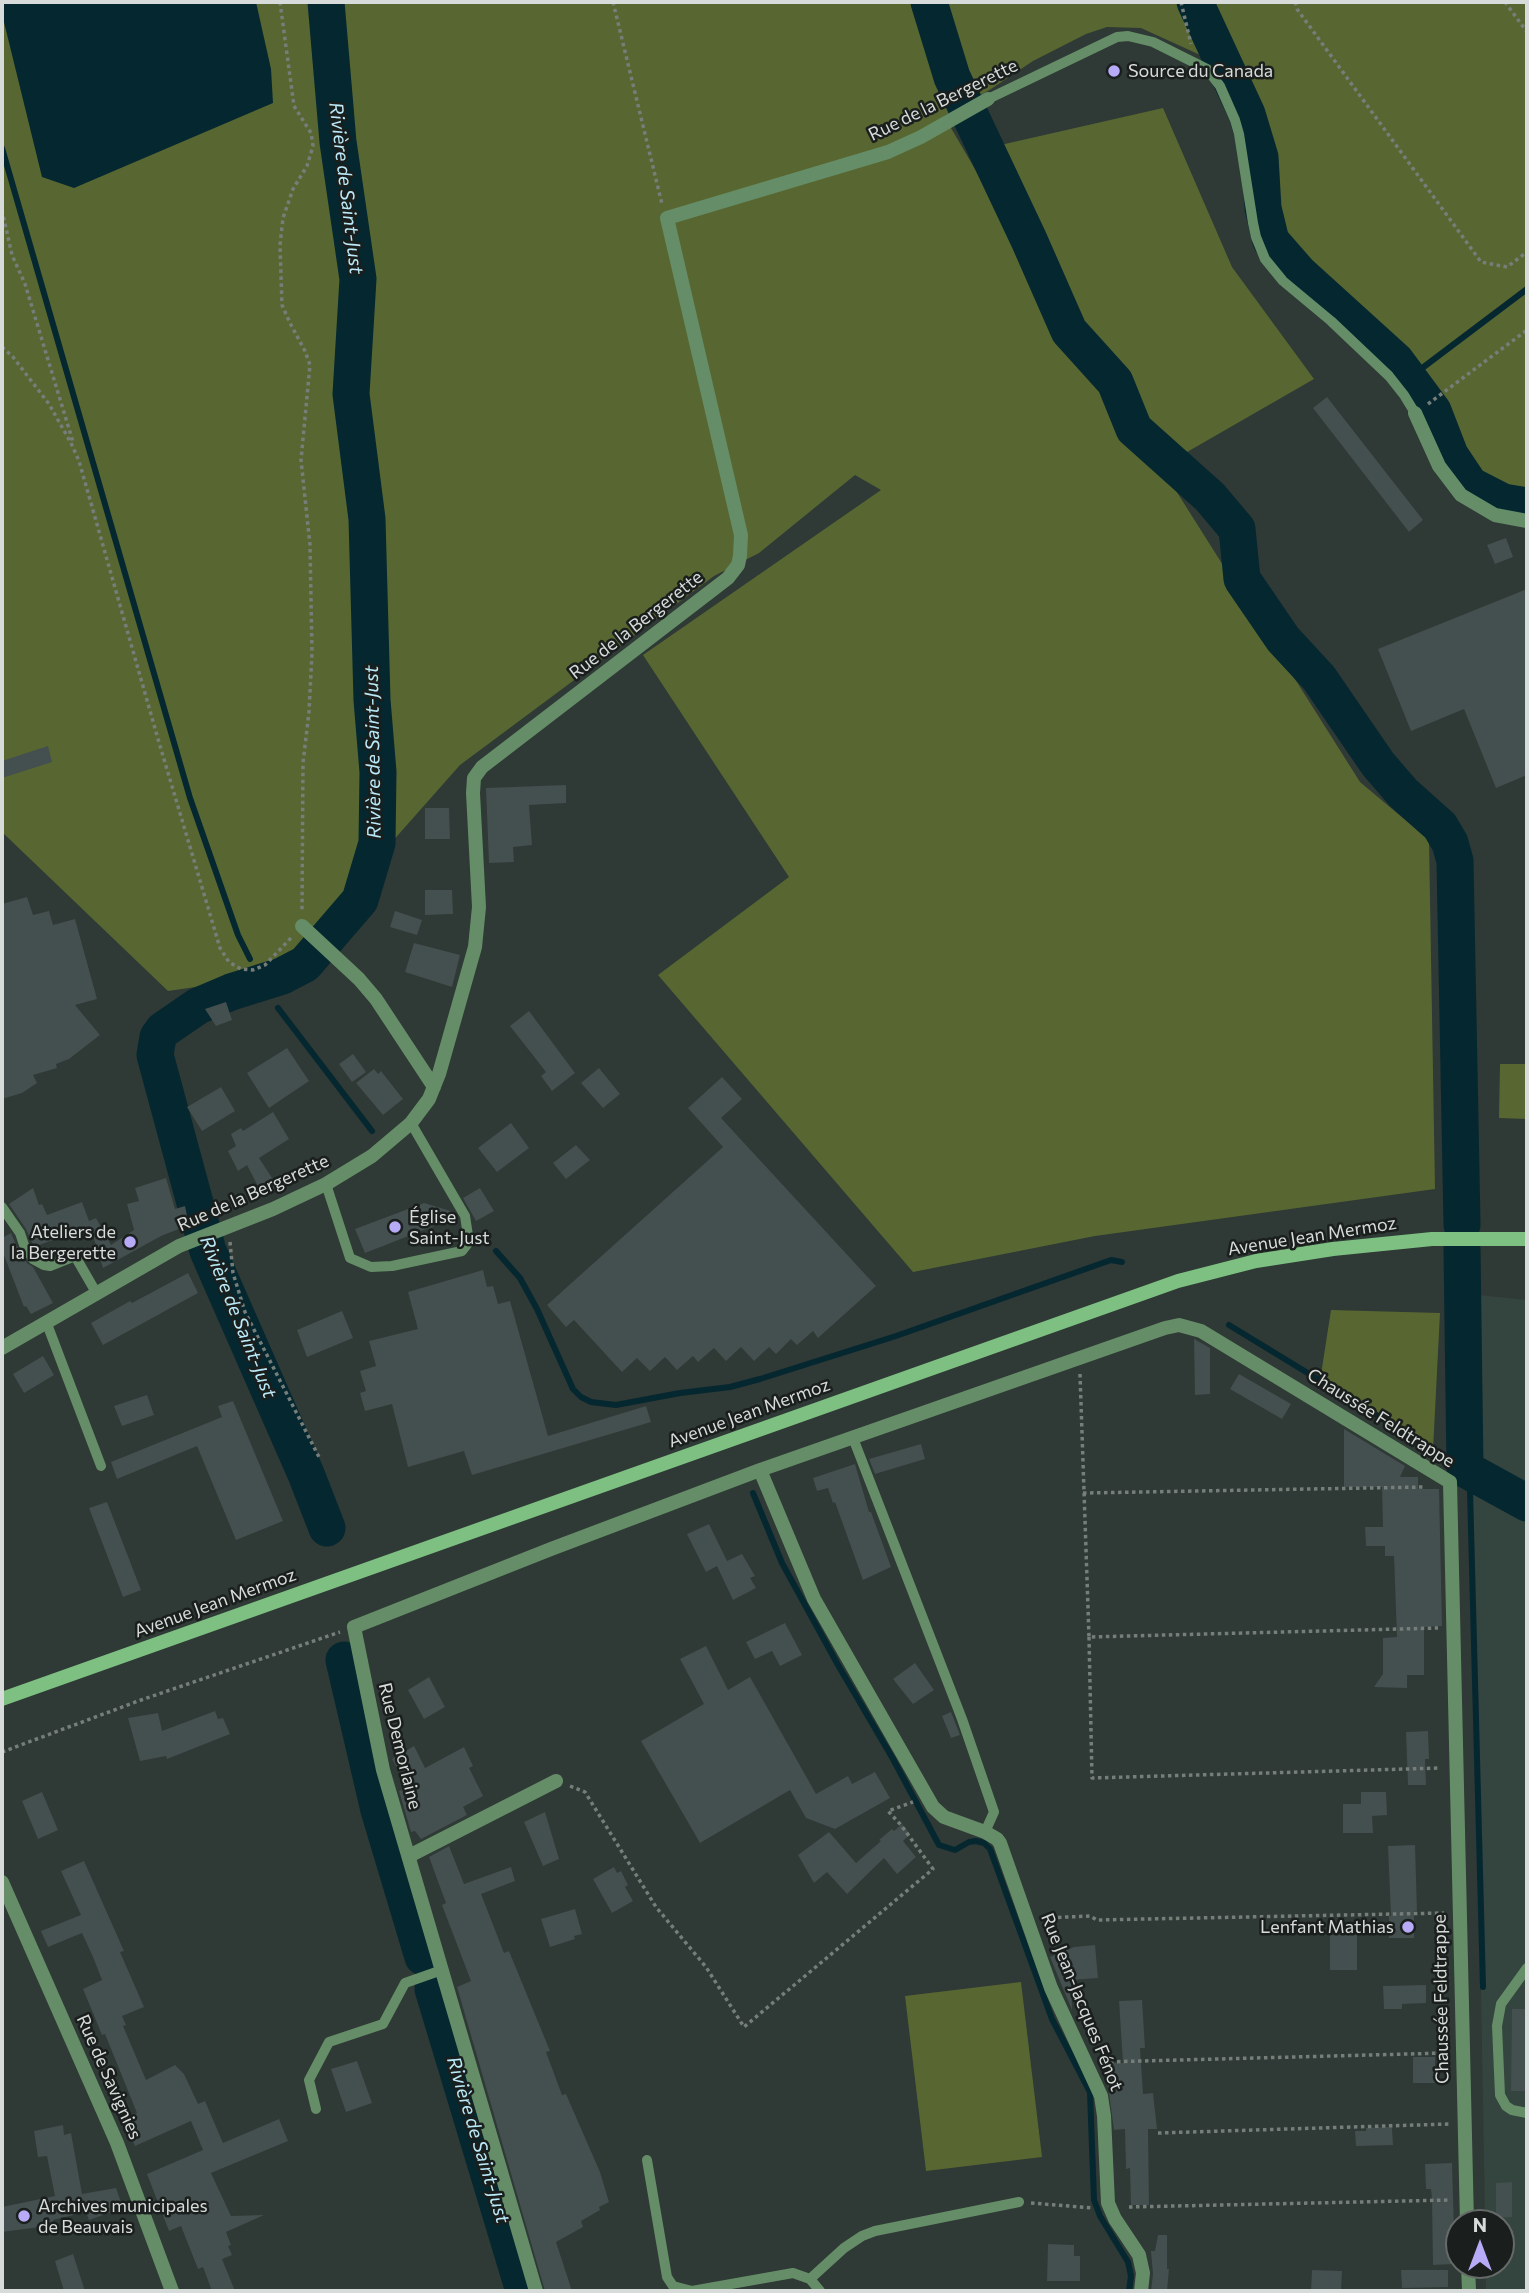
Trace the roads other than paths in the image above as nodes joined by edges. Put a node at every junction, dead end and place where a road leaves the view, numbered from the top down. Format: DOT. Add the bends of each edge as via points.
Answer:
graph roads {
  1 [pos="988,99"];
  2 [pos="1415,413"];
  3 [pos="1527,521"];
  4 [pos="302,926"];
  5 [pos="434,1087"];
  6 [pos="411,1124"];
  7 [pos="326,1184"];
  8 [pos="2,1207"];
  9 [pos="1527,1240"];
  10 [pos="97,1294"];
  11 [pos="47,1324"];
  12 [pos="2,1348"];
  13 [pos="853,1438"];
  14 [pos="101,1466"];
  15 [pos="760,1470"];
  16 [pos="2,1699"];
  17 [pos="556,1781"];
  18 [pos="985,1832"];
  19 [pos="409,1856"];
  20 [pos="2,1882"];
  21 [pos="1527,1968"];
  22 [pos="442,1970"];
  23 [pos="316,2109"];
  24 [pos="1527,2113"];
  25 [pos="647,2160"];
  26 [pos="1019,2202"];
  27 [pos="1466,2209"];
  28 [pos="810,2279"];
  29 [pos="172,2291"];
  30 [pos="536,2291"];
  31 [pos="820,2291"];
  32 [pos="1141,2291"];
  1 -- 2 [label="lane, Rue de la Bergerette" via="1117,37 1140,38 1215,76 1235,120 1256,237 1265,259 1283,281 1384,371"];
  1 -- 5 [label="street, Rue de la Bergerette" via="888,152 667,218 741,535 738,565 728,578 482,767 474,778 478,931"];
  2 -- 3 [label="street" via="1439,466 1461,495 1495,515"];
  4 -- 5 [label="street" via="376,999"];
  5 -- 6 [label="street, Rue de la Bergerette"];
  6 -- 7 [label="street, Rue de la Bergerette" via="372,1156"];
  6 -- 7 [label="lane" via="465,1216 469,1242 462,1251 392,1266 371,1267 350,1258"];
  7 -- 10 [label="street, Rue de la Bergerette" via="190,1241"];
  8 -- 10 [label="lane" via="33,1259 50,1266 75,1256"];
  9 -- 16 [label="main road, Avenue Jean Mermoz" via="1432,1240 1351,1247 1256,1262 1178,1282"];
  10 -- 11 [label="street, Rue de la Bergerette"];
  11 -- 12 [label="street, Rue de la Bergerette"];
  11 -- 14 [label="lane"];
  13 -- 15 [label="street, Chaussée Feldtrappe"];
  13 -- 18 [label="lane" via="994,1812"];
  13 -- 27 [label="street, Chaussée Feldtrappe" via="1179,1325 1194,1328 1450,1482"];
  15 -- 18 [label="street" via="814,1599 928,1797 944,1817"];
  15 -- 19 [label="street, Rue Demorlaine" via="354,1627 378,1749"];
  17 -- 19 [label="street"];
  18 -- 32 [label="street, Rue Jean-Jacques Fénot" via="1000,1843 1051,1988 1097,2086 1103,2106 1109,2208 1139,2255"];
  19 -- 22 [label="street, Rue Demorlaine"];
  20 -- 29 [label="street, Rue de Savignies" via="117,2143"];
  21 -- 24 [label="lane" via="1501,2004 1497,2026 1500,2095 1512,2110"];
  22 -- 23 [label="lane" via="405,1983 383,2024 329,2042 309,2080"];
  22 -- 30 [label="street, Rue Demorlaine"];
  25 -- 28 [label="lane" via="667,2277 673,2286 692,2291 793,2273"];
  26 -- 28 [label="lane" via="875,2231 853,2241"];
  28 -- 31 [label="lane"];
}
